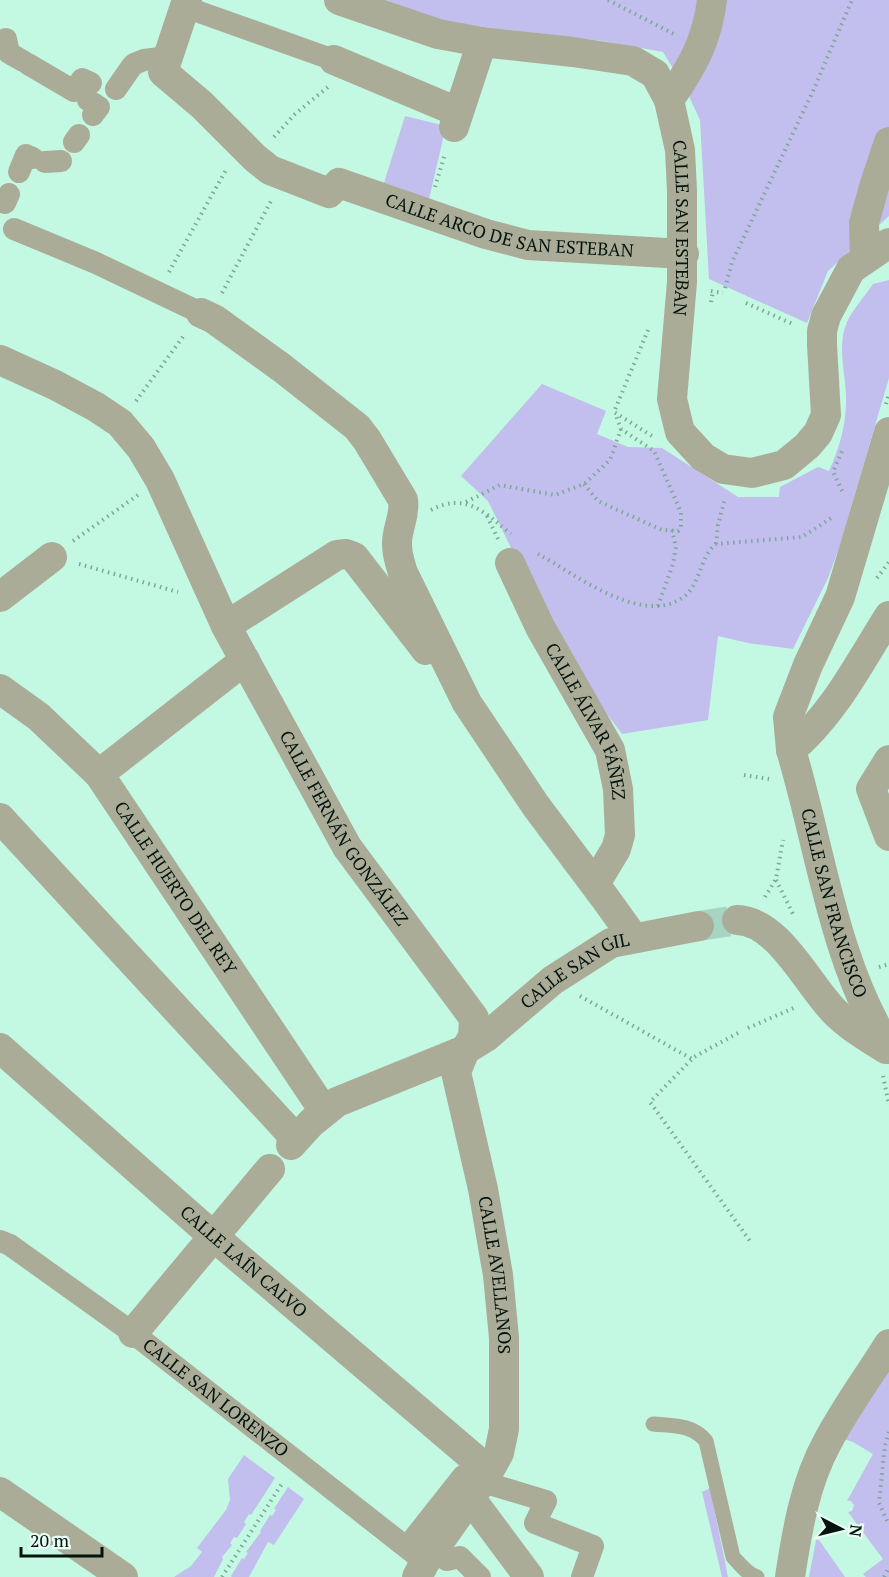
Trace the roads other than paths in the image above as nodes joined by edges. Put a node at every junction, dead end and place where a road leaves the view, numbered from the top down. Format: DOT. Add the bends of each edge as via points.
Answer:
graph roads {
  1 [pos="339,0"];
  2 [pos="712,0"];
  3 [pos="186,4"];
  4 [pos="6,39"];
  5 [pos="482,42"];
  6 [pos="168,57"];
  7 [pos="342,69"];
  8 [pos="669,100"];
  9 [pos="889,142"];
  10 [pos="57,148"];
  11 [pos="877,251"];
  12 [pos="684,254"];
  13 [pos="194,321"];
  14 [pos="0,360"];
  15 [pos="889,432"];
  16 [pos="521,552"];
  17 [pos="52,556"];
  18 [pos="0,597"];
  19 [pos="889,616"];
  20 [pos="226,626"];
  21 [pos="245,660"];
  22 [pos="0,689"];
  23 [pos="466,703"];
  24 [pos="791,750"];
  25 [pos="889,760"];
  26 [pos="99,774"];
  27 [pos="0,818"];
  28 [pos="889,836"];
  29 [pos="595,884"];
  30 [pos="737,920"];
  31 [pos="699,926"];
  32 [pos="633,937"];
  33 [pos="0,1048"];
  34 [pos="465,1050"];
  35 [pos="889,1050"];
  36 [pos="324,1111"];
  37 [pos="270,1169"];
  38 [pos="213,1236"];
  39 [pos="4,1250"];
  40 [pos="133,1333"];
  41 [pos="889,1344"];
  42 [pos="653,1424"];
  43 [pos="481,1484"];
  44 [pos="0,1492"];
  45 [pos="425,1563"];
  46 [pos="123,1577"];
  47 [pos="480,1577"];
  48 [pos="529,1577"];
  49 [pos="582,1577"];
  50 [pos="757,1577"];
  51 [pos="790,1577"];
  1 -- 5 [label="street, CALLE SAN ESTEBAN" via="438,34"];
  2 -- 8 [label="street" via="701,49"];
  3 -- 6 [label="street"];
  3 -- 7 [label="street"];
  4 -- 10 [label="street" via="9,53 25,62"];
  5 -- 7 [label="street" via="456,119"];
  5 -- 8 [label="street, CALLE SAN ESTEBAN" via="633,61 655,74"];
  6 -- 10 [label="street" via="133,65"];
  6 -- 12 [label="street, CALLE ARCO DE SAN ESTEBAN" via="163,72 248,151 283,176 329,193 339,183 528,245"];
  8 -- 12 [label="street, CALLE SAN ESTEBAN" via="680,150"];
  9 -- 11 [label="street" via="864,223"];
  10 -- 13 [label="street" via="96,263 158,292"];
  11 -- 12 [label="street, CALLE SAN ESTEBAN" via="850,269 824,323 826,415 818,433 784,465 752,473 723,469 703,458 680,432 672,399"];
  13 -- 23 [label="street" via="214,319 357,427 367,440 403,500 405,509 397,537 403,573"];
  14 -- 20 [label="street, CALLE FERNÁN GONZÁLEZ" via="55,385 120,423 141,448 203,598"];
  15 -- 24 [label="street, CALLE SAN FRANCISCO" via="840,597 788,717"];
  16 -- 29 [label="street, CALLE ÁLVAR FÁÑEZ" via="540,627 610,750 618,789 620,835"];
  17 -- 18 [label="street"];
  19 -- 24 [label="street" via="832,706"];
  20 -- 21 [label="street, CALLE FERNÁN GONZÁLEZ"];
  20 -- 23 [label="street" via="337,555 346,554 354,557"];
  21 -- 26 [label="street"];
  21 -- 34 [label="street, CALLE FERNÁN GONZÁLEZ" via="347,847 474,1018 473,1037"];
  22 -- 26 [label="street, CALLE HUERTO DEL REY" via="39,717"];
  23 -- 29 [label="street"];
  24 -- 35 [label="street, CALLE SAN FRANCISCO" via="841,944 875,1027"];
  25 -- 28 [label="street" via="871,789"];
  26 -- 36 [label="street, CALLE HUERTO DEL REY"];
  27 -- 36 [label="street, CALLE SAN GIL" via="293,1142"];
  29 -- 32 [label="street"];
  30 -- 35 [label="street" via="758,924 772,934 846,1023"];
  31 -- 32 [label="street, CALLE SAN GIL"];
  32 -- 34 [label="street, CALLE SAN GIL" via="611,943 553,981"];
  33 -- 38 [label="street, CALLE LAÍN CALVO"];
  34 -- 36 [label="street, CALLE SAN GIL" via="337,1102"];
  34 -- 43 [label="street, CALLE AVELLANOS" via="456,1072 485,1200 504,1338 504,1429 499,1453"];
  37 -- 38 [label="street"];
  38 -- 40 [label="street"];
  38 -- 43 [label="street, CALLE LAÍN CALVO"];
  39 -- 40 [label="street, CALLE SAN LORENZO"];
  40 -- 45 [label="street, CALLE SAN LORENZO"];
  41 -- 51 [label="street" via="827,1442 815,1469 797,1530"];
  42 -- 50 [label="lane" via="690,1428 706,1441 734,1557"];
  43 -- 45 [label="street, CALLE AVELLANOS"];
  43 -- 48 [label="street, CALLE LAÍN CALVO"];
  43 -- 49 [label="street" via="546,1501 536,1523 593,1546"];
  44 -- 46 [label="street"];
  45 -- 47 [label="street" via="460,1557"];
}
